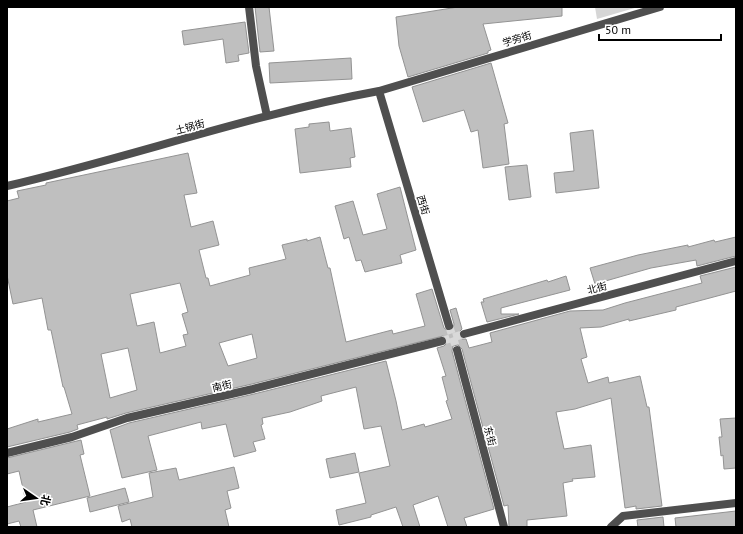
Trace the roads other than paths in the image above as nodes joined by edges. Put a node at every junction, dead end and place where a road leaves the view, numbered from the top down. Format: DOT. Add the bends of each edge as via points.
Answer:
graph roads {
  1 [pos="249,7"];
  2 [pos="660,7"];
  3 [pos="379,91"];
  4 [pos="267,116"];
  5 [pos="7,186"];
  6 [pos="736,261"];
  7 [pos="449,326"];
  8 [pos="464,334"];
  9 [pos="442,341"];
  10 [pos="457,350"];
  11 [pos="7,453"];
  12 [pos="736,503"];
  13 [pos="504,527"];
  14 [pos="612,527"];
  1 -- 4 [label="street" via="256,66"];
  2 -- 3 [label="street, 学旁街"];
  3 -- 4 [label="street, 土锅街"];
  3 -- 7 [label="street, 西街"];
  4 -- 5 [label="street, 土锅街"];
  6 -- 8 [label="street, 北街"];
  9 -- 11 [label="street, 南街" via="127,418 72,437"];
  10 -- 13 [label="street, 东街"];
  12 -- 14 [label="street" via="623,516"];
}
